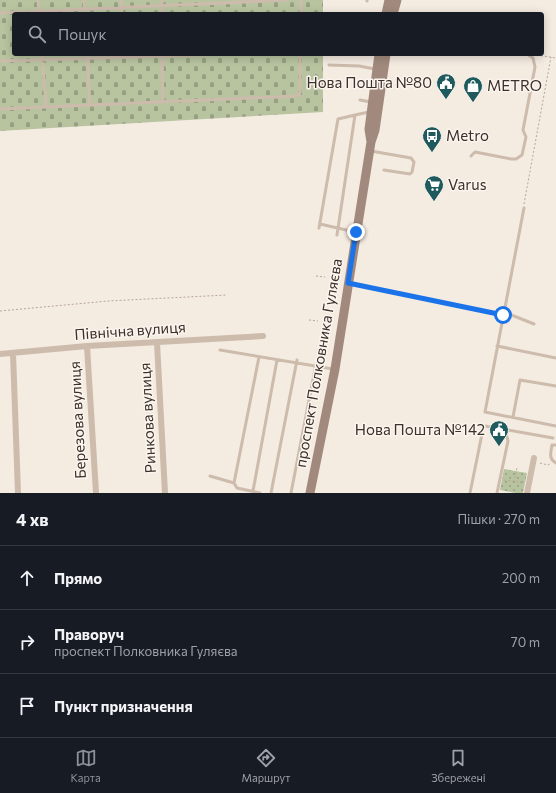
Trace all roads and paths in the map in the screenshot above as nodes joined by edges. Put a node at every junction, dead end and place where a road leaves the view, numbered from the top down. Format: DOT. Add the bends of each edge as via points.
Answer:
graph roads {
  1 [pos="38,0"];
  2 [pos="84,0"];
  3 [pos="121,0"];
  4 [pos="162,0"];
  5 [pos="288,0"];
  6 [pos="301,0"];
  7 [pos="389,0"];
  8 [pos="397,0"];
  9 [pos="162,6"];
  10 [pos="121,8"];
  11 [pos="85,9"];
  12 [pos="39,12"];
  13 [pos="50,12"];
  14 [pos="122,12"];
  15 [pos="162,12"];
  16 [pos="301,12"];
  17 [pos="386,12"];
  18 [pos="394,12"];
  19 [pos="0,13"];
  20 [pos="12,13"];
  21 [pos="42,56"];
  22 [pos="122,56"];
  23 [pos="162,56"];
  24 [pos="300,56"];
  25 [pos="379,56"];
  26 [pos="386,56"];
  27 [pos="530,56"];
  28 [pos="544,56"];
  29 [pos="551,57"];
  30 [pos="556,58"];
  31 [pos="87,59"];
  32 [pos="0,60"];
  33 [pos="43,60"];
  34 [pos="329,65"];
  35 [pos="377,69"];
  36 [pos="360,100"];
  37 [pos="163,102"];
  38 [pos="372,102"];
  39 [pos="90,105"];
  40 [pos="46,107"];
  41 [pos="0,109"];
  42 [pos="371,111"];
  43 [pos="355,115"];
  44 [pos="370,147"];
  45 [pos="471,156"];
  46 [pos="384,170"];
  47 [pos="524,208"];
  48 [pos="320,224"];
  49 [pos="319,228"];
  50 [pos="338,228"];
  51 [pos="356,232"];
  52 [pos="337,235"];
  53 [pos="316,276"];
  54 [pos="325,277"];
  55 [pos="348,283"];
  56 [pos="227,295"];
  57 [pos="0,311"];
  58 [pos="503,314"];
  59 [pos="309,320"];
  60 [pos="318,321"];
  61 [pos="534,324"];
  62 [pos="263,336"];
  63 [pos="157,342"];
  64 [pos="87,346"];
  65 [pos="497,346"];
  66 [pos="220,350"];
  67 [pos="13,353"];
  68 [pos="0,354"];
  69 [pos="260,357"];
  70 [pos="556,358"];
  71 [pos="277,360"];
  72 [pos="297,362"];
  73 [pos="316,365"];
  74 [pos="335,369"];
  75 [pos="556,386"];
  76 [pos="513,417"];
  77 [pos="556,426"];
  78 [pos="507,429"];
  79 [pos="553,438"];
  80 [pos="556,445"];
  81 [pos="534,460"];
  82 [pos="554,462"];
  83 [pos="517,468"];
  84 [pos="210,476"];
  85 [pos="500,479"];
  86 [pos="514,482"];
  87 [pos="234,483"];
  88 [pos="528,485"];
  89 [pos="253,491"];
  90 [pos="18,493"];
  91 [pos="96,493"];
  92 [pos="165,493"];
  93 [pos="260,493"];
  94 [pos="271,493"];
  95 [pos="291,493"];
  96 [pos="310,493"];
  97 [pos="470,493"];
  98 [pos="497,493"];
  99 [pos="527,493"];
  1 -- 12 [label="lane"];
  2 -- 11 [label="lane"];
  3 -- 10 [label="lane"];
  4 -- 9 [label="lane"];
  5 -- 9 [label="lane"];
  6 -- 16 [label="lane"];
  7 -- 17 [label="main road"];
  8 -- 18 [label="main road"];
  9 -- 10 [label="lane"];
  9 -- 15 [label="lane"];
  10 -- 11 [label="lane"];
  10 -- 14 [label="lane"];
  11 -- 13 [label="lane"];
  19 -- 20 [label="lane"];
  21 -- 33 [label="lane"];
  22 -- 31 [label="lane"];
  23 -- 37 [label="lane"];
  24 -- 37 [label="lane" via="300,92 297,96"];
  25 -- 35 [label="main road, проспект Полковника Гуляєва"];
  26 -- 44 [label="main road, проспект Полковника Гуляєва" via="375,130"];
  27 -- 45 [label="lane" via="535,67 523,130 526,136 522,155 511,159 476,152"];
  28 -- 29 [label="path"];
  29 -- 30 [label="path"];
  29 -- 47 [label="path"];
  31 -- 33 [label="lane"];
  31 -- 39 [label="lane"];
  32 -- 33 [label="lane"];
  33 -- 40 [label="lane"];
  34 -- 35 [label="lane"];
  35 -- 38 [label="main road, проспект Полковника Гуляєва"];
  36 -- 38 [label="lane"];
  37 -- 39 [label="lane"];
  38 -- 42 [label="main road, проспект Полковника Гуляєва"];
  39 -- 40 [label="lane"];
  40 -- 41 [label="lane"];
  42 -- 43 [label="lane"];
  42 -- 44 [label="main road, проспект Полковника Гуляєва"];
  43 -- 48 [label="lane" via="338,119"];
  43 -- 50 [label="lane"];
  44 -- 46 [label="lane" via="411,158 414,162 410,174"];
  44 -- 51 [label="main road, проспект Полковника Гуляєва"];
  47 -- 58 [label="lane"];
  48 -- 49 [label="lane"];
  48 -- 50 [label="lane"];
  50 -- 51 [label="lane"];
  50 -- 52 [label="lane"];
  51 -- 55 [label="main road, проспект Полковника Гуляєва"];
  53 -- 54 [label="path"];
  55 -- 58 [label="lane"];
  55 -- 74 [label="main road, проспект Полковника Гуляєва"];
  56 -- 57 [label="path"];
  58 -- 61 [label="lane"];
  58 -- 65 [label="lane"];
  59 -- 60 [label="path"];
  62 -- 63 [label="street, Північна вулиця"];
  63 -- 64 [label="street, Північна вулиця"];
  63 -- 92 [label="street, Ринкова вулиця"];
  64 -- 67 [label="street, Північна вулиця"];
  64 -- 91 [label="street, Березова вулиця"];
  65 -- 70 [label="lane"];
  65 -- 76 [label="lane" via="485,412"];
  66 -- 69 [label="lane"];
  67 -- 68 [label="street, Північна вулиця"];
  67 -- 90 [label="street"];
  69 -- 71 [label="lane"];
  69 -- 87 [label="lane"];
  71 -- 72 [label="lane"];
  71 -- 89 [label="lane"];
  72 -- 73 [label="lane"];
  72 -- 94 [label="lane"];
  73 -- 74 [label="lane"];
  73 -- 95 [label="lane"];
  74 -- 96 [label="main road, проспект Полковника Гуляєва"];
  75 -- 76 [label="lane" via="520,380"];
  76 -- 77 [label="lane"];
  78 -- 79 [label="lane"];
  78 -- 85 [label="lane" via="508,441"];
  78 -- 97 [label="lane" via="487,426 483,428"];
  80 -- 82 [label="lane" via="552,445 550,456"];
  81 -- 82 [label="path" via="548,464"];
  81 -- 88 [label="street"];
  83 -- 86 [label="path"];
  84 -- 87 [label="lane"];
  85 -- 86 [label="path"];
  85 -- 98 [label="lane"];
  86 -- 88 [label="path"];
  87 -- 89 [label="lane" via="237,488"];
  88 -- 99 [label="street"];
  89 -- 93 [label="lane"];
}
